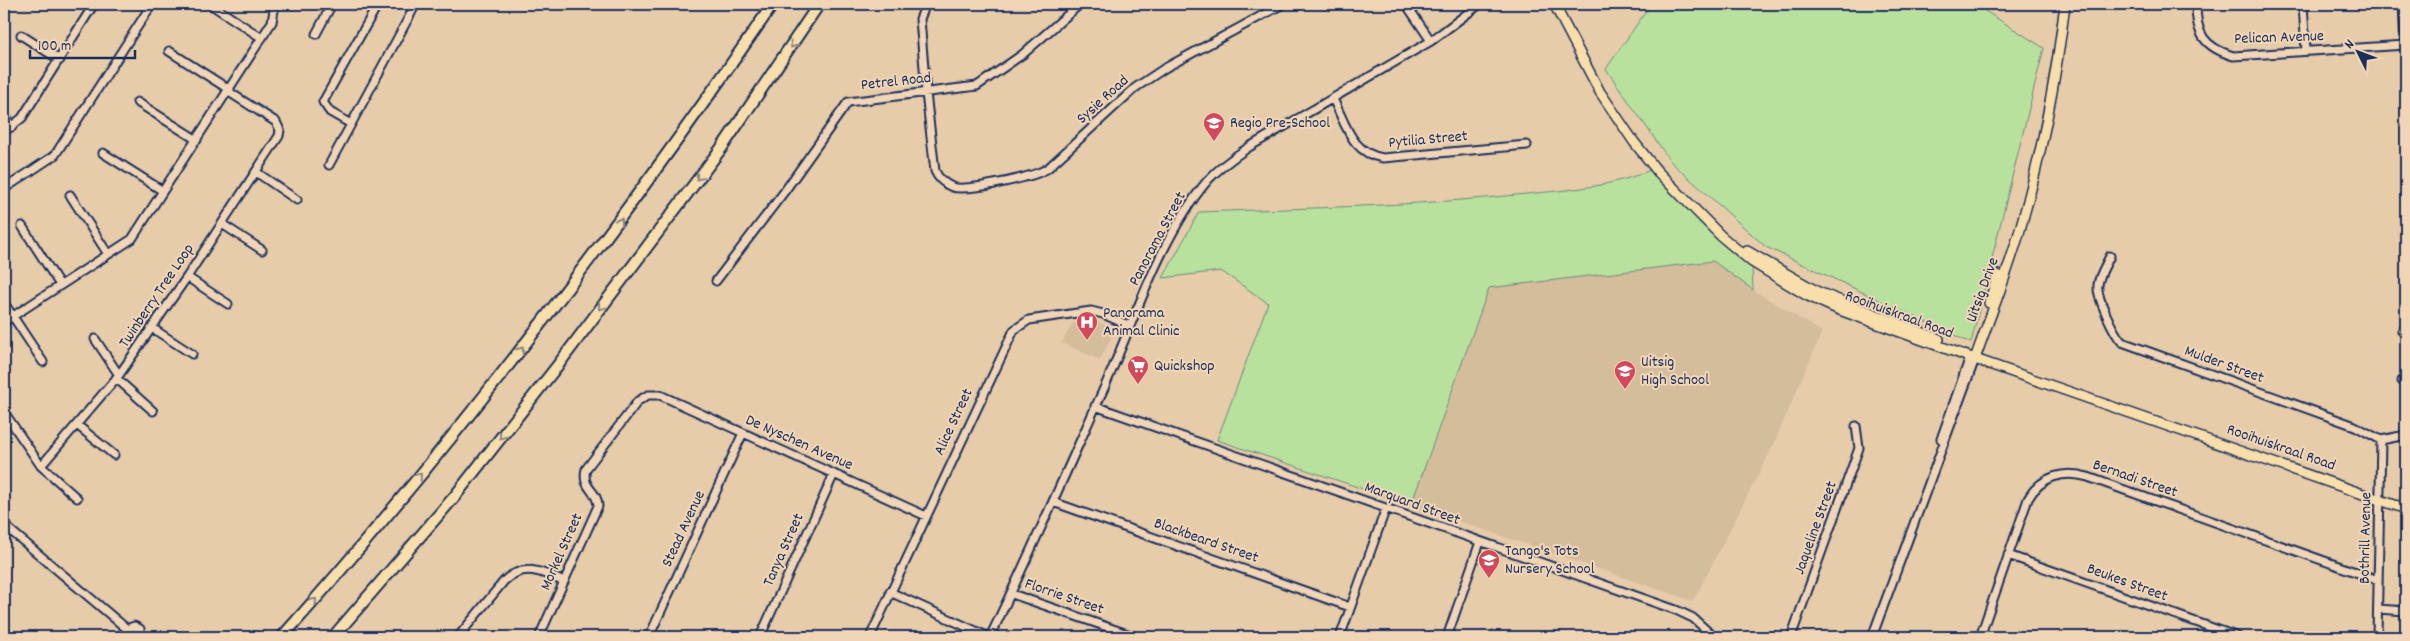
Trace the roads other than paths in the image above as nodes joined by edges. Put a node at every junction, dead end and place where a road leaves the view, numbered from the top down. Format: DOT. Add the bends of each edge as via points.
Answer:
graph roads {
  1 [pos="94,4"];
  2 [pos="152,4"];
  3 [pos="210,4"];
  4 [pos="275,4"];
  5 [pos="332,4"];
  6 [pos="378,4"];
  7 [pos="416,4"];
  8 [pos="773,4"];
  9 [pos="819,4"];
  10 [pos="926,4"];
  11 [pos="1080,4"];
  12 [pos="1283,4"];
  13 [pos="1406,4"];
  14 [pos="1480,4"];
  15 [pos="1554,4"];
  16 [pos="1559,4"];
  17 [pos="2065,4"];
  18 [pos="2196,4"];
  19 [pos="2303,4"];
  20 [pos="2403,4"];
  21 [pos="316,34"];
  22 [pos="21,35"];
  23 [pos="262,38"];
  24 [pos="1431,41"];
  25 [pos="2406,45"];
  26 [pos="169,51"];
  27 [pos="2306,51"];
  28 [pos="60,60"];
  29 [pos="229,91"];
  30 [pos="926,93"];
  31 [pos="1333,99"];
  32 [pos="137,102"];
  33 [pos="1608,102"];
  34 [pos="4,114"];
  35 [pos="351,124"];
  36 [pos="12,127"];
  37 [pos="4,132"];
  38 [pos="197,140"];
  39 [pos="1527,145"];
  40 [pos="102,153"];
  41 [pos="330,166"];
  42 [pos="256,172"];
  43 [pos="4,189"];
  44 [pos="163,191"];
  45 [pos="70,195"];
  46 [pos="297,200"];
  47 [pos="222,224"];
  48 [pos="22,226"];
  49 [pos="262,250"];
  50 [pos="108,254"];
  51 [pos="2110,256"];
  52 [pos="187,276"];
  53 [pos="716,281"];
  54 [pos="60,285"];
  55 [pos="4,303"];
  56 [pos="228,304"];
  57 [pos="13,316"];
  58 [pos="4,322"];
  59 [pos="1130,326"];
  60 [pos="152,328"];
  61 [pos="95,339"];
  62 [pos="192,354"];
  63 [pos="1973,355"];
  64 [pos="43,362"];
  65 [pos="117,377"];
  66 [pos="660,395"];
  67 [pos="1095,406"];
  68 [pos="153,411"];
  69 [pos="4,412"];
  70 [pos="77,425"];
  71 [pos="1856,426"];
  72 [pos="743,433"];
  73 [pos="2406,435"];
  74 [pos="2381,440"];
  75 [pos="114,455"];
  76 [pos="41,466"];
  77 [pos="834,474"];
  78 [pos="77,498"];
  79 [pos="2380,500"];
  80 [pos="1053,502"];
  81 [pos="1386,508"];
  82 [pos="2406,508"];
  83 [pos="926,516"];
  84 [pos="4,524"];
  85 [pos="1480,542"];
  86 [pos="2008,555"];
  87 [pos="2378,580"];
  88 [pos="564,582"];
  89 [pos="890,592"];
  90 [pos="1012,594"];
  91 [pos="1350,607"];
  92 [pos="2378,610"];
  93 [pos="2406,610"];
  94 [pos="127,629"];
  95 [pos="126,637"];
  96 [pos="141,637"];
  97 [pos="282,637"];
  98 [pos="333,637"];
  99 [pos="458,637"];
  100 [pos="541,637"];
  101 [pos="649,637"];
  102 [pos="760,637"];
  103 [pos="870,637"];
  104 [pos="989,637"];
  105 [pos="1136,637"];
  106 [pos="1340,637"];
  107 [pos="1447,637"];
  108 [pos="1714,637"];
  109 [pos="1791,637"];
  110 [pos="1872,637"];
  111 [pos="1980,637"];
  112 [pos="2238,637"];
  113 [pos="2377,637"];
  114 [pos="2406,637"];
  1 -- 28 [label="street"];
  2 -- 43 [label="street" via="55,155"];
  3 -- 23 [label="street"];
  4 -- 23 [label="street" via="274,16"];
  5 -- 21 [label="street"];
  6 -- 35 [label="street" via="323,102 330,112"];
  7 -- 35 [label="street"];
  97 -- 8 [label="highway, one-way" via="513,360 604,242"];
  9 -- 98 [label="highway, one-way" via="723,146 558,365 455,496"];
  10 -- 30 [label="street" via="920,19"];
  11 -- 30 [label="street, Petrel Road" via="1023,54 983,83"];
  12 -- 30 [label="street, Sysie Road" via="1135,88 1039,174 955,188 938,177"];
  13 -- 24 [label="street"];
  14 -- 24 [label="street, Panorama Street"];
  15 -- 33 [label="main road, Rooihuiskraal Road"];
  16 -- 33 [label="main road, Rooihuiskraal Road" via="1579,38"];
  17 -- 63 [label="main road, Uitsig Drive" via="2058,64 2040,156 2021,228"];
  18 -- 27 [label="street, Pelican Avenue" via="2197,25 2209,45 2218,51 2233,56"];
  19 -- 27 [label="street"];
  20 -- 25 [label="street"];
  22 -- 28 [label="street"];
  23 -- 29 [label="street"];
  24 -- 31 [label="street, Panorama Street"];
  25 -- 27 [label="street, Pelican Avenue"];
  26 -- 29 [label="street"];
  28 -- 36 [label="street" via="22,118"];
  29 -- 38 [label="street"];
  29 -- 42 [label="street, Twinberry Tree Loop" via="273,119 279,127 279,136"];
  30 -- 53 [label="street, Petrel Road" via="848,102"];
  31 -- 39 [label="street, Pytilia Street" via="1357,146 1375,157"];
  31 -- 59 [label="street, Panorama Street" via="1249,147 1226,162 1208,180 1183,216"];
  32 -- 38 [label="street"];
  33 -- 63 [label="main road, Rooihuiskraal Road" via="1658,172 1689,206 1752,262 1806,295 1837,309"];
  34 -- 36 [label="street"];
  35 -- 41 [label="street"];
  36 -- 37 [label="street"];
  38 -- 44 [label="street"];
  40 -- 44 [label="street"];
  42 -- 46 [label="street"];
  42 -- 47 [label="street, Twinberry Tree Loop"];
  44 -- 50 [label="street" via="132,239"];
  45 -- 50 [label="street"];
  47 -- 49 [label="street"];
  47 -- 52 [label="street, Twinberry Tree Loop"];
  48 -- 54 [label="street"];
  50 -- 54 [label="street"];
  51 -- 74 [label="street, Mulder Street" via="2098,289 2122,342 2355,426"];
  52 -- 56 [label="street"];
  52 -- 60 [label="street, Twinberry Tree Loop"];
  54 -- 57 [label="street"];
  55 -- 57 [label="street"];
  57 -- 58 [label="street"];
  57 -- 64 [label="street"];
  59 -- 67 [label="street, Panorama Street"];
  59 -- 83 [label="street, Alice Street" via="1091,311 1029,320 1017,326 1005,344"];
  60 -- 62 [label="street"];
  60 -- 65 [label="street, Twinberry Tree Loop"];
  61 -- 65 [label="street"];
  63 -- 79 [label="main road, Rooihuiskraal Road" via="2035,373 2088,397"];
  63 -- 110 [label="street, Uitsig Drive"];
  65 -- 68 [label="street"];
  65 -- 70 [label="street, Twinberry Tree Loop"];
  66 -- 72 [label="street, De Nyschen Avenue"];
  66 -- 88 [label="street, Morkel Street" via="648,395 638,401 588,466 586,483 597,498 598,506"];
  67 -- 80 [label="street, Panorama Street"];
  67 -- 81 [label="street, Marquard Street"];
  69 -- 76 [label="street"];
  70 -- 75 [label="street"];
  70 -- 76 [label="street, Twinberry Tree Loop"];
  71 -- 109 [label="street, Jaqueline Street" via="1859,448"];
  72 -- 77 [label="street, De Nyschen Avenue"];
  72 -- 101 [label="street, Stead Avenue"];
  73 -- 74 [label="street"];
  74 -- 79 [label="street, Bothrill Avenue"];
  76 -- 78 [label="street"];
  77 -- 83 [label="street, De Nyschen Avenue"];
  77 -- 102 [label="street, Tanya Street"];
  79 -- 82 [label="main road, Rooihuiskraal Road"];
  79 -- 87 [label="street, Bothrill Avenue"];
  80 -- 90 [label="street, Panorama Street"];
  80 -- 91 [label="street, Blackbeard Street"];
  81 -- 85 [label="street, Marquard Street"];
  81 -- 91 [label="street"];
  83 -- 89 [label="street, Alice Street"];
  84 -- 94 [label="street"];
  85 -- 107 [label="street"];
  85 -- 108 [label="street, Marquard Street" via="1676,610 1693,618"];
  86 -- 87 [label="street, Bernadi Street" via="2031,494 2051,477 2072,473"];
  86 -- 111 [label="street, Bernadi Street"];
  86 -- 112 [label="street, Beukes Street"];
  87 -- 92 [label="street, Bothrill Avenue"];
  88 -- 99 [label="street" via="532,569 511,574"];
  88 -- 100 [label="street, Morkel Street"];
  89 -- 103 [label="street, Alice Street"];
  89 -- 104 [label="street"];
  90 -- 104 [label="street, Panorama Street"];
  90 -- 105 [label="street, Florrie Street"];
  91 -- 106 [label="street"];
  92 -- 93 [label="street"];
  92 -- 113 [label="street, Bothrill Avenue"];
  93 -- 114 [label="street"];
  94 -- 95 [label="street"];
  94 -- 96 [label="street" via="138,627 142,631"];
}
